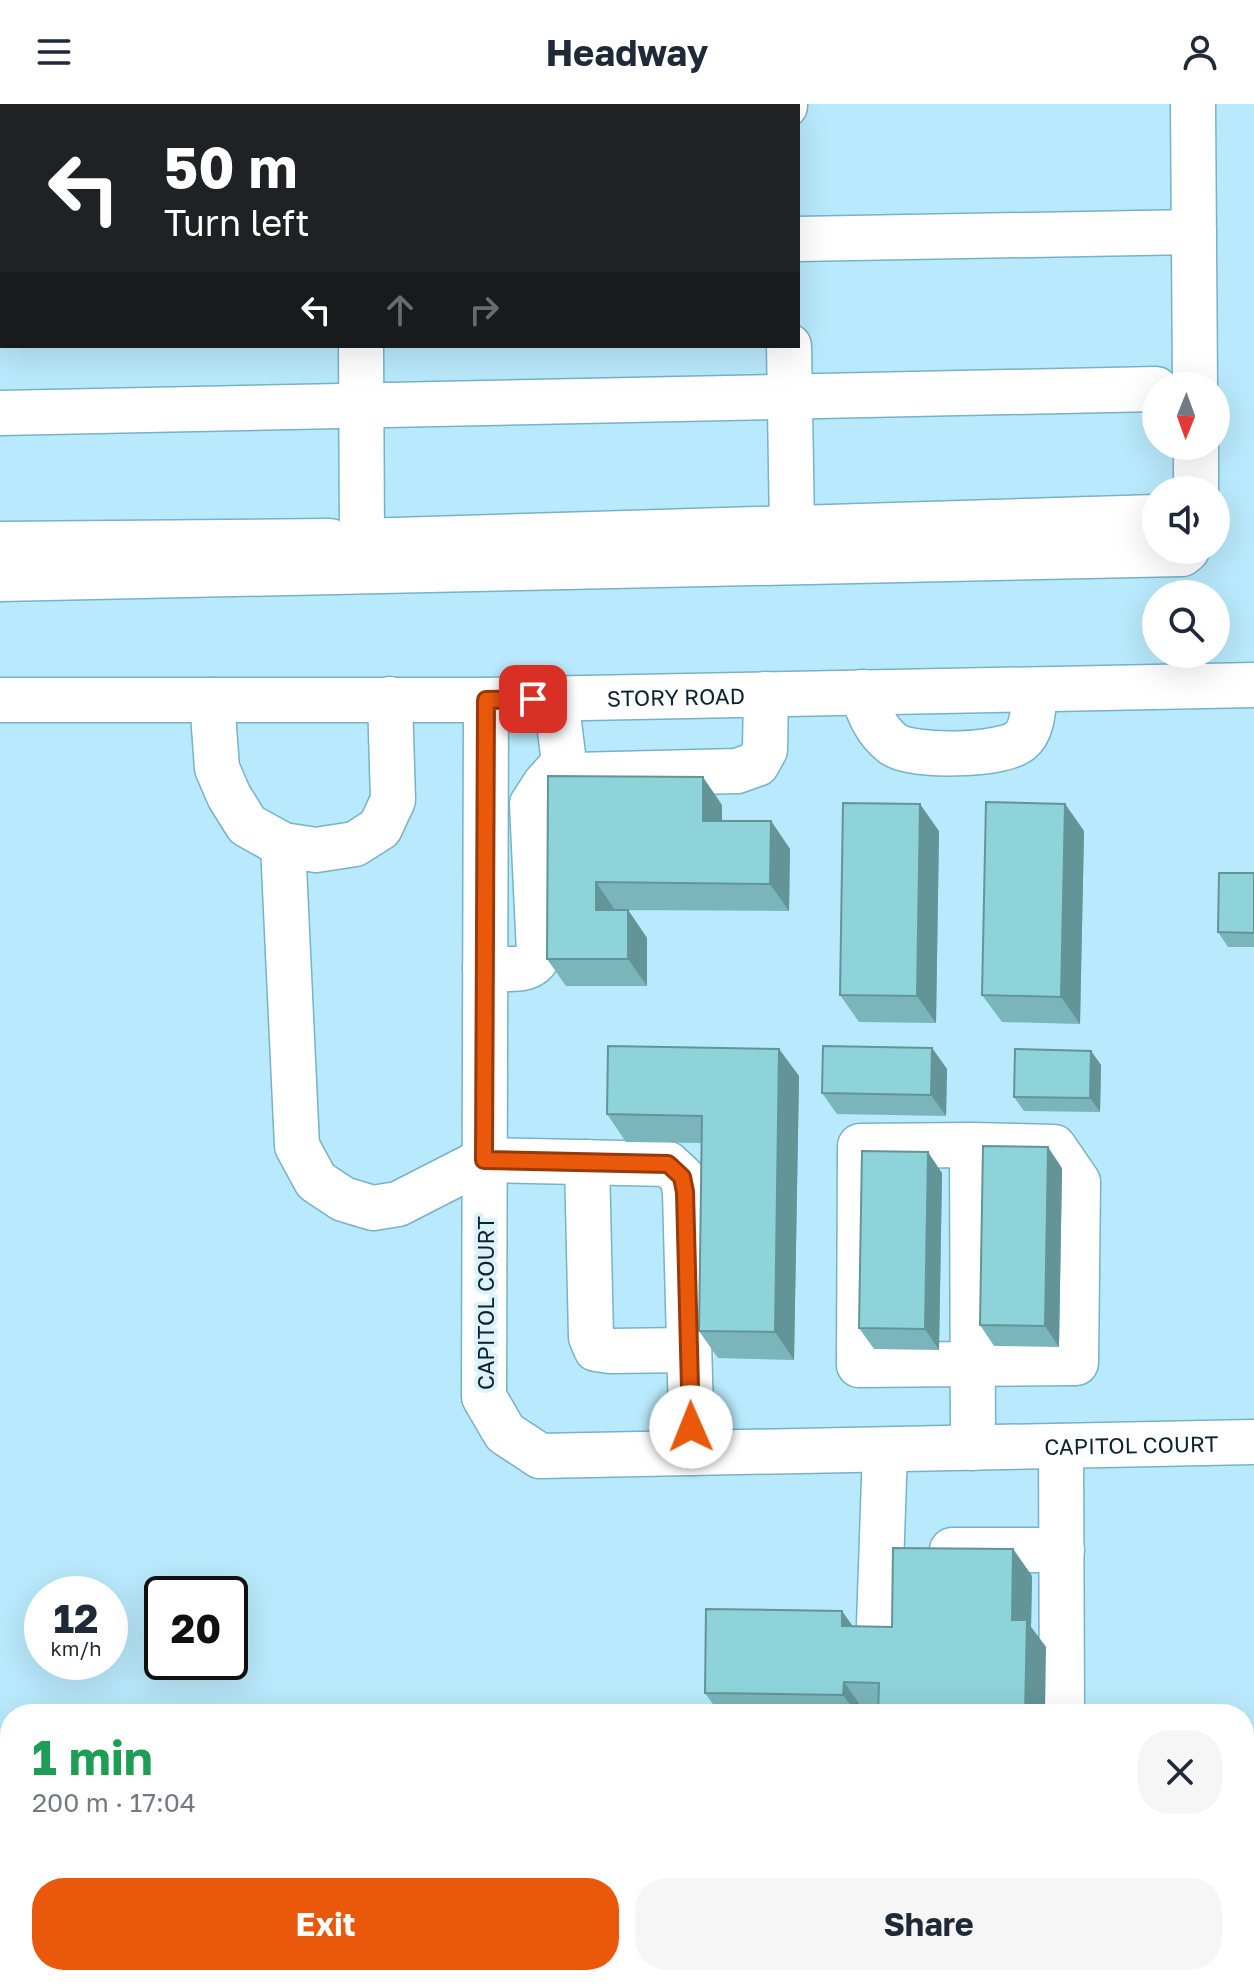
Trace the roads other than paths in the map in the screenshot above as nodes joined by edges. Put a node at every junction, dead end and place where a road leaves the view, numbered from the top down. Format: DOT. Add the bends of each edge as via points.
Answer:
graph roads {
  1 [pos="1193,104"];
  2 [pos="1194,232"];
  3 [pos="800,239"];
  4 [pos="361,348"];
  5 [pos="789,348"];
  6 [pos="1195,372"];
  7 [pos="1142,389"];
  8 [pos="790,397"];
  9 [pos="361,405"];
  10 [pos="0,413"];
  11 [pos="1142,517"];
  12 [pos="792,528"];
  13 [pos="362,541"];
  14 [pos="0,544"];
  15 [pos="1142,555"];
  16 [pos="0,579"];
  17 [pos="1254,685"];
  18 [pos="1035,690"];
  19 [pos="862,692"];
  20 [pos="766,694"];
  21 [pos="556,698"];
  22 [pos="390,699"];
  23 [pos="0,700"];
  24 [pos="212,700"];
  25 [pos="486,700"];
  26 [pos="564,763"];
  27 [pos="283,845"];
  28 [pos="485,968"];
  29 [pos="972,1145"];
  30 [pos="484,1160"];
  31 [pos="587,1162"];
  32 [pos="689,1350"];
  33 [pos="973,1366"];
  34 [pos="1254,1442"];
  35 [pos="1061,1446"];
  36 [pos="973,1448"];
  37 [pos="885,1450"];
  38 [pos="692,1453"];
  39 [pos="1062,1550"];
  40 [pos="881,1570"];
  41 [pos="878,1653"];
  42 [pos="1062,1704"];
  1 -- 2 [label="street"];
  2 -- 3 [label="street"];
  2 -- 6 [label="street"];
  4 -- 9 [label="street"];
  5 -- 8 [label="street"];
  7 -- 8 [label="street"];
  8 -- 9 [label="street"];
  8 -- 12 [label="street"];
  9 -- 10 [label="street"];
  9 -- 13 [label="street"];
  11 -- 12 [label="street"];
  12 -- 13 [label="street"];
  13 -- 14 [label="street"];
  15 -- 16 [label="street"];
  17 -- 18 [label="street, STORY ROAD"];
  18 -- 19 [label="street, STORY ROAD"];
  18 -- 19 [label="street" via="1032,721 1022,740 1006,748 967,752 895,746 878,730"];
  19 -- 20 [label="street, STORY ROAD"];
  20 -- 21 [label="street, STORY ROAD"];
  20 -- 26 [label="street" via="765,750 757,764 737,771 574,775"];
  21 -- 25 [label="street, STORY ROAD"];
  21 -- 26 [label="street"];
  22 -- 24 [label="street, STORY ROAD"];
  22 -- 25 [label="street, STORY ROAD"];
  22 -- 27 [label="street" via="393,800 380,828 355,844 316,850"];
  23 -- 24 [label="street, STORY ROAD"];
  24 -- 27 [label="street" via="217,768 229,796 247,825"];
  25 -- 28 [label="street, CAPITOL COURT"];
  26 -- 28 [label="street" via="532,804 537,963 530,968"];
  27 -- 30 [label="street" via="297,1146 316,1181 343,1199 373,1208 398,1204"];
  28 -- 30 [label="street, CAPITOL COURT"];
  29 -- 33 [label="street"];
  29 -- 33 [label="street" via="1054,1147 1078,1182 1076,1363"];
  29 -- 33 [label="street" via="860,1146 859,1365"];
  30 -- 31 [label="street"];
  30 -- 38 [label="street, CAPITOL COURT" via="484,1397 505,1433 540,1456"];
  31 -- 32 [label="street" via="668,1164 682,1177"];
  31 -- 32 [label="street" via="591,1337 596,1349"];
  32 -- 38 [label="street"];
  33 -- 36 [label="street"];
  34 -- 35 [label="street, CAPITOL COURT"];
  35 -- 36 [label="street, CAPITOL COURT"];
  35 -- 39 [label="street"];
  36 -- 37 [label="street, CAPITOL COURT"];
  37 -- 38 [label="street, CAPITOL COURT"];
  37 -- 40 [label="street"];
  39 -- 40 [label="street"];
  39 -- 42 [label="street"];
  40 -- 41 [label="street"];
}
